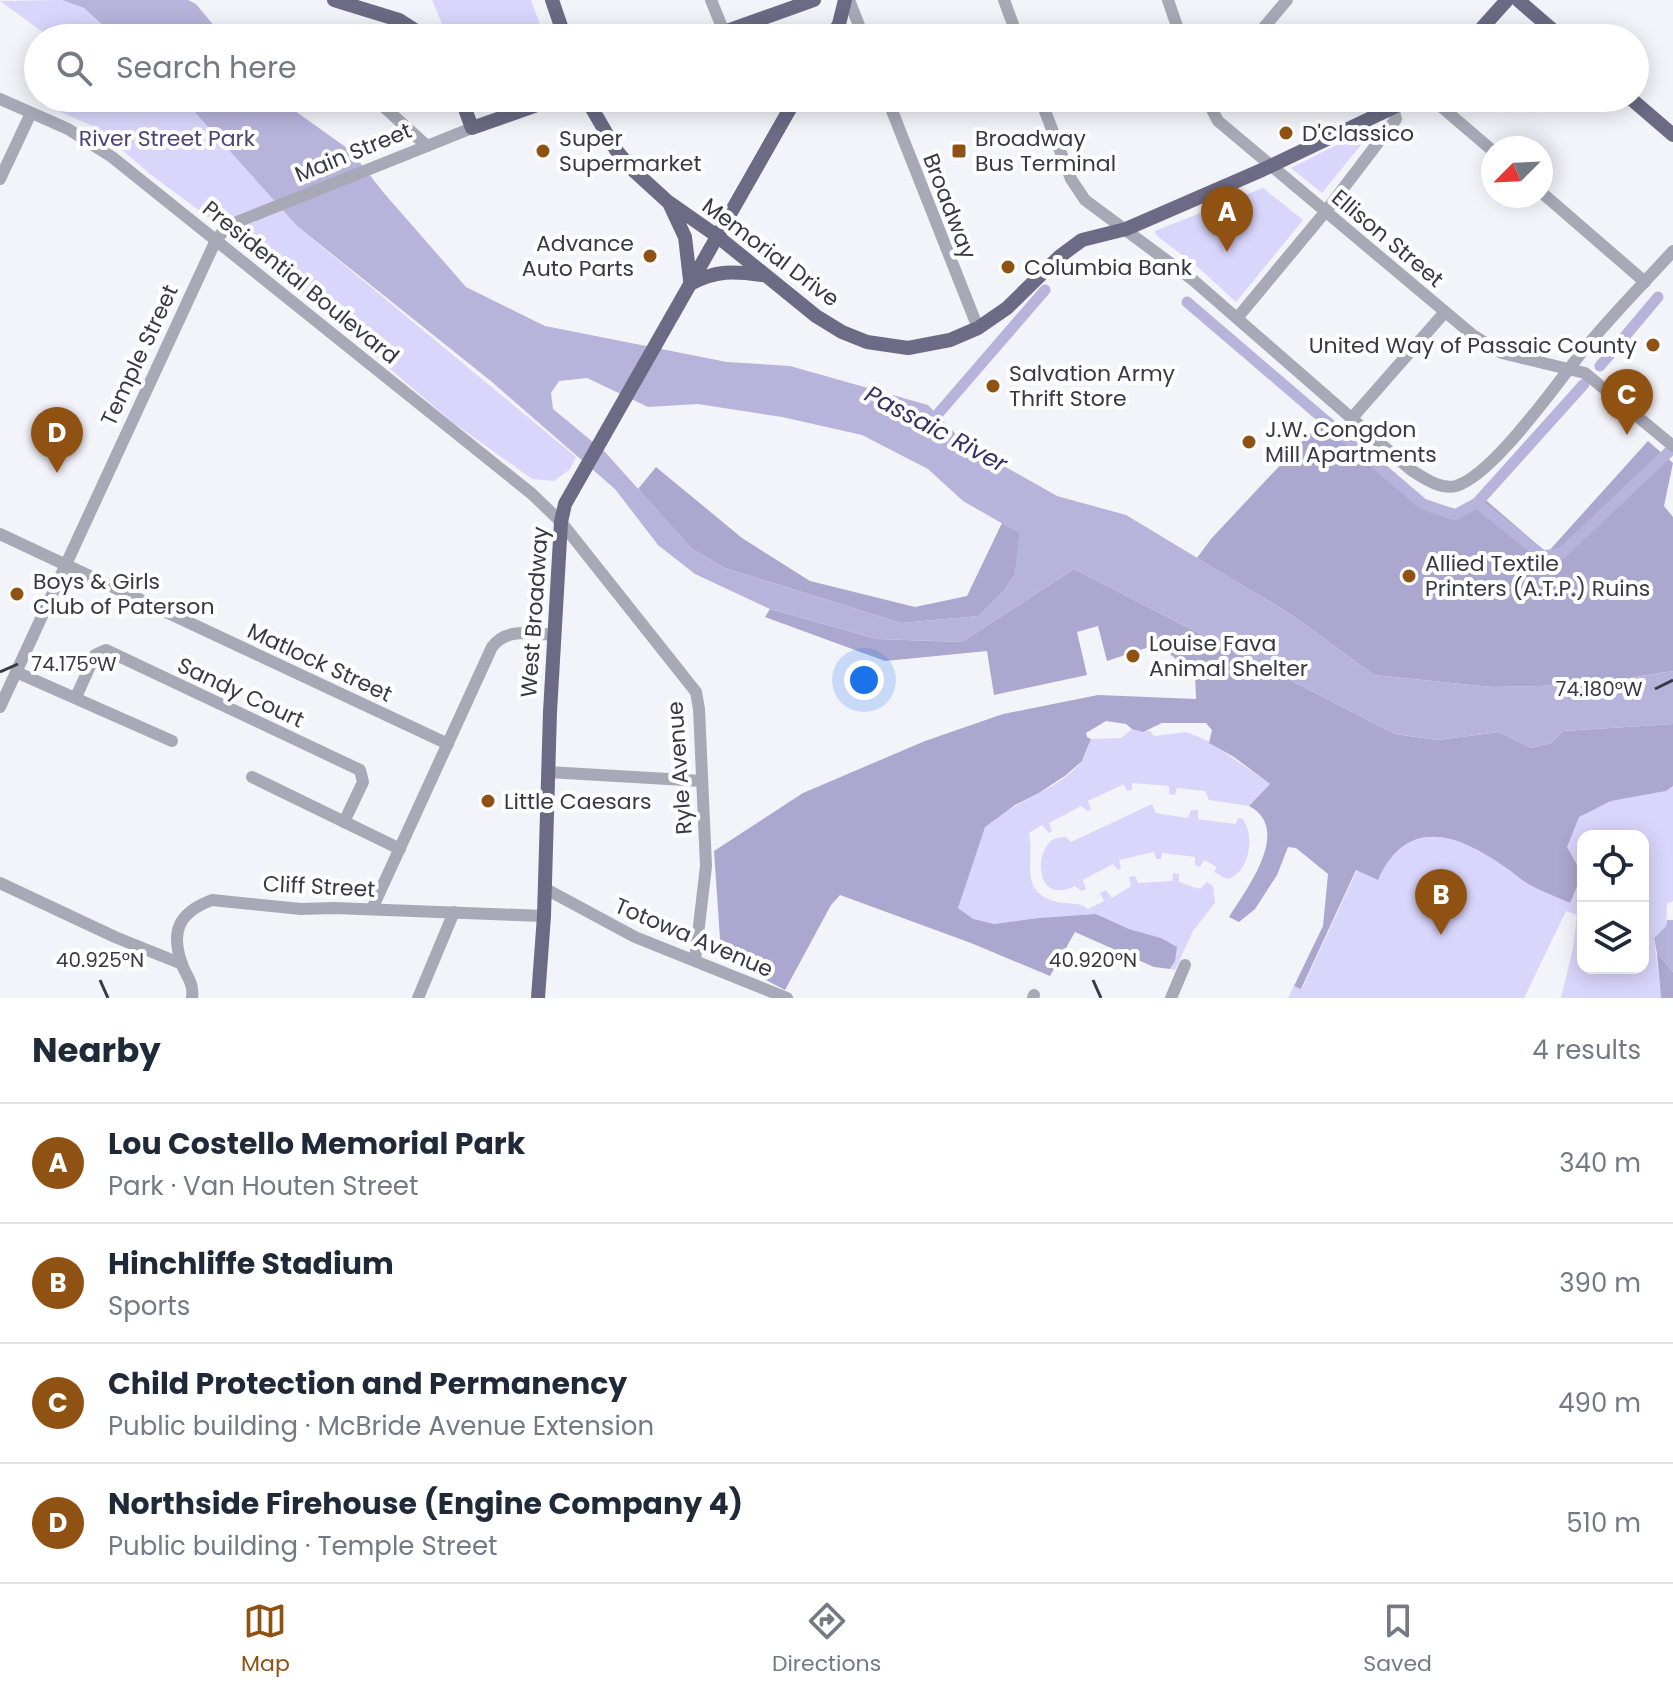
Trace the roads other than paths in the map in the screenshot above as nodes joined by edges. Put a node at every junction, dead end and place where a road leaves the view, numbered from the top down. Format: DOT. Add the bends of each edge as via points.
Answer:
graph roads {
  1 [pos="334,0"];
  2 [pos="552,0"];
  3 [pos="711,0"];
  4 [pos="814,0"];
  5 [pos="847,0"];
  6 [pos="1004,0"];
  7 [pos="1168,0"];
  8 [pos="1287,0"];
  9 [pos="1507,0"];
  10 [pos="1518,0"];
  11 [pos="405,24"];
  12 [pos="560,24"];
  13 [pos="721,24"];
  14 [pos="746,24"];
  15 [pos="839,24"];
  16 [pos="858,24"];
  17 [pos="1013,24"];
  18 [pos="1176,24"];
  19 [pos="1267,24"];
  20 [pos="1486,24"];
  21 [pos="1546,24"];
  22 [pos="0,99"];
  23 [pos="24,110"];
  24 [pos="389,112"];
  25 [pos="466,112"];
  26 [pos="517,112"];
  27 [pos="594,112"];
  28 [pos="788,112"];
  29 [pos="893,112"];
  30 [pos="1046,112"];
  31 [pos="1213,112"];
  32 [pos="1385,112"];
  33 [pos="1394,112"];
  34 [pos="1447,112"];
  35 [pos="1646,112"];
  36 [pos="31,113"];
  37 [pos="472,128"];
  38 [pos="1673,135"];
  39 [pos="1481,141"];
  40 [pos="427,146"];
  41 [pos="1271,166"];
  42 [pos="0,179"];
  43 [pos="667,201"];
  44 [pos="1553,202"];
  45 [pos="1326,211"];
  46 [pos="1126,229"];
  47 [pos="717,236"];
  48 [pos="216,240"];
  49 [pos="1673,251"];
  50 [pos="766,276"];
  51 [pos="1645,282"];
  52 [pos="690,284"];
  53 [pos="1445,312"];
  54 [pos="1238,317"];
  55 [pos="978,328"];
  56 [pos="1570,368"];
  57 [pos="1352,418"];
  58 [pos="1670,444"];
  59 [pos="561,522"];
  60 [pos="0,534"];
  61 [pos="66,564"];
  62 [pos="554,635"];
  63 [pos="16,672"];
  64 [pos="76,697"];
  65 [pos="0,706"];
  66 [pos="172,741"];
  67 [pos="448,744"];
  68 [pos="548,772"];
  69 [pos="252,777"];
  70 [pos="702,781"];
  71 [pos="344,822"];
  72 [pos="400,849"];
  73 [pos="0,883"];
  74 [pos="544,888"];
  75 [pos="372,909"];
  76 [pos="454,912"];
  77 [pos="544,916"];
  78 [pos="695,960"];
  79 [pos="182,964"];
  80 [pos="1185,965"];
  81 [pos="192,998"];
  82 [pos="418,998"];
  83 [pos="538,998"];
  84 [pos="787,998"];
  85 [pos="1171,998"];
  1 -- 11 [label="main road"];
  2 -- 12 [label="main road"];
  3 -- 13 [label="street"];
  4 -- 14 [label="main road"];
  5 -- 15 [label="main road"];
  5 -- 16 [label="street"];
  6 -- 17 [label="street"];
  7 -- 18 [label="street"];
  8 -- 19 [label="street"];
  9 -- 20 [label="main road"];
  10 -- 21 [label="main road"];
  22 -- 23 [label="street, Presidential Boulevard"];
  24 -- 40 [label="street"];
  25 -- 37 [label="main road"];
  26 -- 37 [label="main road, Main Street"];
  27 -- 43 [label="main road, Memorial Drive" via="616,150"];
  28 -- 47 [label="main road, West Broadway"];
  29 -- 55 [label="street, Broadway"];
  30 -- 46 [label="street" via="1078,193"];
  31 -- 41 [label="street, Ellison Street"];
  32 -- 41 [label="main road, Memorial Drive"];
  33 -- 45 [label="street" via="1396,119"];
  34 -- 39 [label="street"];
  35 -- 38 [label="main road"];
  36 -- 42 [label="street"];
  36 -- 48 [label="street, Presidential Boulevard" via="88,140"];
  37 -- 40 [label="street, Main Street"];
  40 -- 48 [label="street, Main Street" via="227,227"];
  41 -- 45 [label="street, Ellison Street"];
  41 -- 46 [label="main road, Memorial Drive"];
  43 -- 47 [label="main road, Memorial Drive"];
  43 -- 52 [label="main road" via="685,237"];
  44 -- 51 [label="street"];
  45 -- 53 [label="street, Ellison Street"];
  45 -- 54 [label="street"];
  46 -- 54 [label="street"];
  46 -- 55 [label="main road, Memorial Drive" via="1082,240"];
  47 -- 50 [label="main road, Memorial Drive"];
  47 -- 52 [label="main road, West Broadway"];
  48 -- 59 [label="street, Presidential Boulevard"];
  48 -- 61 [label="street, Temple Street"];
  49 -- 51 [label="street"];
  50 -- 52 [label="main road" via="728,271"];
  50 -- 55 [label="main road, Memorial Drive" via="816,316 867,342 923,346"];
  51 -- 56 [label="street"];
  52 -- 59 [label="main road, West Broadway" via="565,504"];
  53 -- 56 [label="street, Ellison Street" via="1502,353"];
  53 -- 57 [label="street"];
  54 -- 57 [label="street"];
  56 -- 57 [label="street" via="1488,465 1452,487 1427,481"];
  56 -- 58 [label="street, Ellison Street" via="1592,377"];
  59 -- 62 [label="main road, West Broadway"];
  59 -- 70 [label="street, Ryle Avenue" via="696,692"];
  60 -- 61 [label="street, Matlock Street"];
  61 -- 63 [label="street, Temple Street"];
  61 -- 67 [label="street, Matlock Street"];
  62 -- 67 [label="street" via="519,633 496,642"];
  62 -- 68 [label="main road, West Broadway"];
  63 -- 64 [label="street"];
  63 -- 65 [label="street, Temple Street"];
  64 -- 66 [label="street"];
  64 -- 71 [label="street, Sandy Court" via="101,651 134,663 360,770 363,782"];
  67 -- 72 [label="street"];
  68 -- 70 [label="street"];
  68 -- 74 [label="main road, West Broadway"];
  69 -- 71 [label="street"];
  70 -- 78 [label="street, Ryle Avenue" via="706,866"];
  71 -- 72 [label="street"];
  72 -- 75 [label="street"];
  73 -- 79 [label="street"];
  74 -- 77 [label="main road, West Broadway"];
  74 -- 78 [label="street, Totowa Avenue" via="635,937"];
  75 -- 76 [label="street, Cliff Street"];
  75 -- 79 [label="street, Cliff Street" via="314,910 212,900 179,925"];
  76 -- 77 [label="street, Cliff Street"];
  76 -- 82 [label="street"];
  77 -- 83 [label="main road, West Broadway"];
  78 -- 84 [label="street, Totowa Avenue"];
  79 -- 81 [label="street, Cliff Street"];
  80 -- 85 [label="street"];
}
